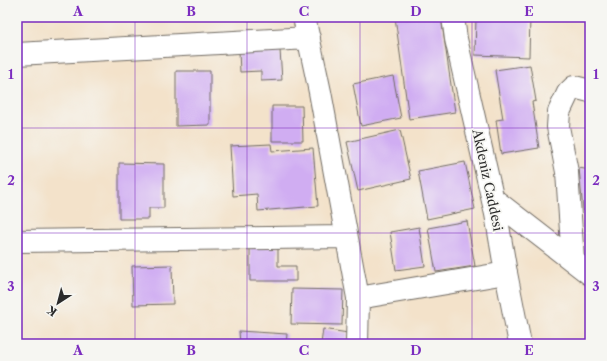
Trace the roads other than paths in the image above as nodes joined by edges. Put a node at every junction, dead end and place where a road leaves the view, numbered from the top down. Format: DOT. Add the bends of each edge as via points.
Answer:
graph roads {
  1 [pos="304,17"];
  2 [pos="453,17"];
  3 [pos="309,38"];
  4 [pos="17,54"];
  5 [pos="590,91"];
  6 [pos="493,199"];
  7 [pos="346,237"];
  8 [pos="17,241"];
  9 [pos="582,267"];
  10 [pos="506,273"];
  11 [pos="358,298"];
  12 [pos="357,344"];
  13 [pos="520,344"];
  1 -- 3 [label="street"];
  2 -- 6 [label="street, Akdeniz Caddesi"];
  3 -- 4 [label="street"];
  3 -- 7 [label="street"];
  5 -- 9 [label="street" via="574,87 568,93 559,112 558,127"];
  6 -- 9 [label="street"];
  6 -- 10 [label="street, Akdeniz Caddesi"];
  7 -- 8 [label="street"];
  7 -- 11 [label="street"];
  10 -- 11 [label="street"];
  10 -- 13 [label="street, Akdeniz Caddesi"];
  11 -- 12 [label="street"];
}
